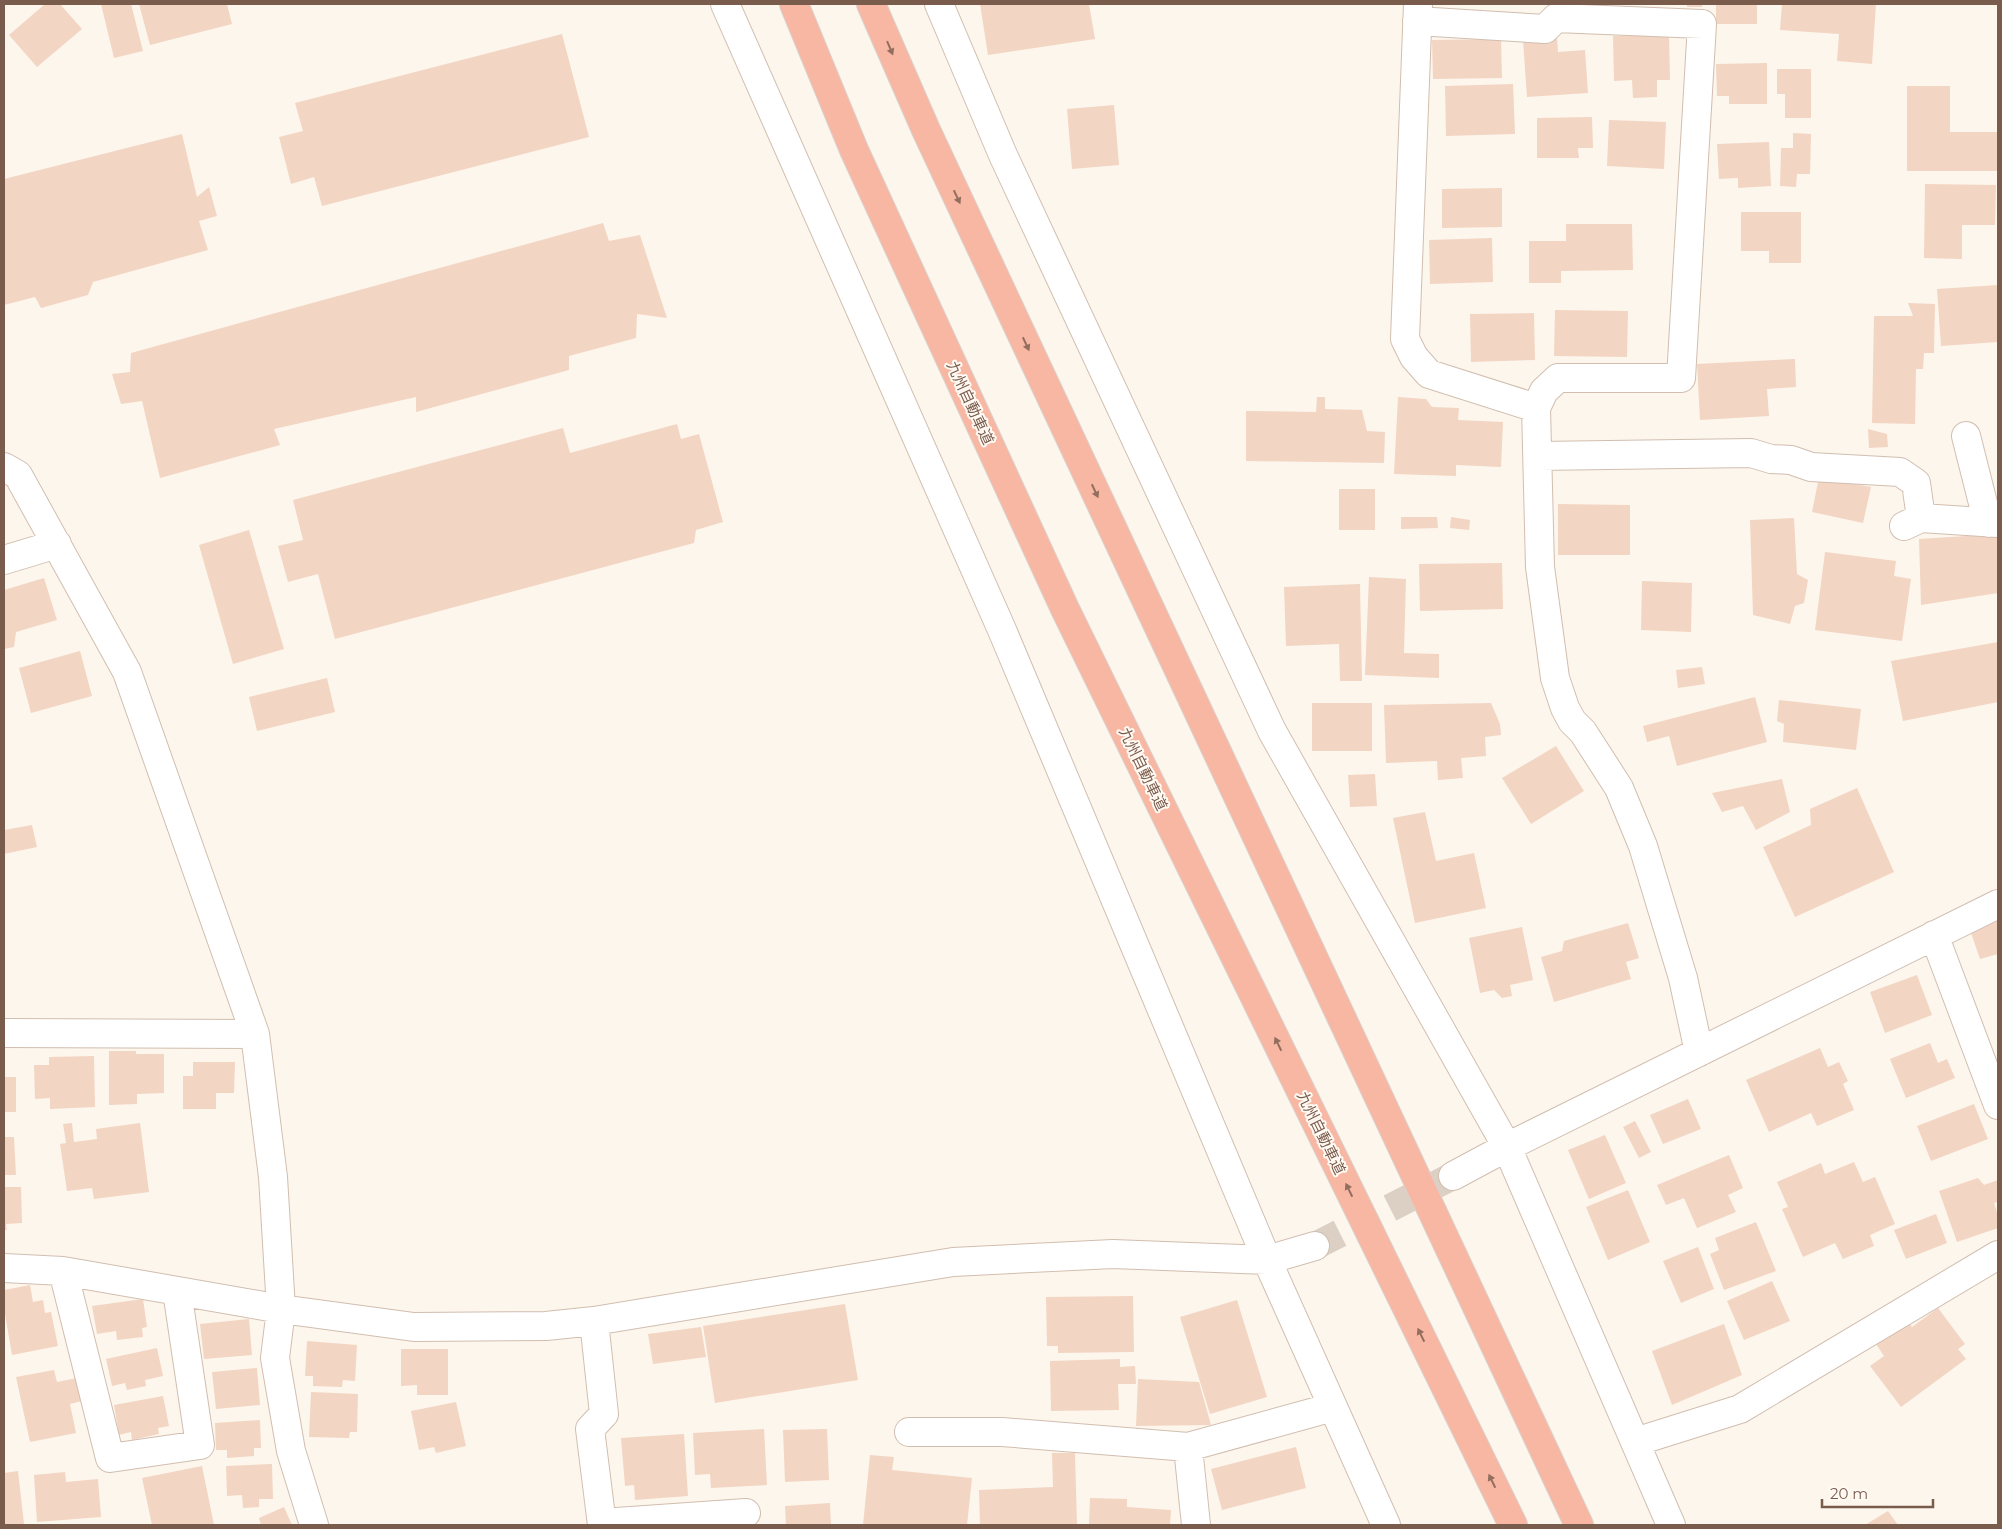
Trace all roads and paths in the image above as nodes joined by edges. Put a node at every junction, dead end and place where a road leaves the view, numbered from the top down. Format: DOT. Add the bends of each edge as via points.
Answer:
graph roads {
  1 [pos="725,4"];
  2 [pos="794,4"];
  3 [pos="871,4"];
  4 [pos="939,4"];
  5 [pos="1418,12"];
  6 [pos="1536,408"];
  7 [pos="1966,436"];
  8 [pos="1538,456"];
  9 [pos="4,467"];
  10 [pos="1993,523"];
  11 [pos="57,544"];
  12 [pos="4,560"];
  13 [pos="1998,904"];
  14 [pos="1934,935"];
  15 [pos="4,1033"];
  16 [pos="256,1034"];
  17 [pos="1699,1052"];
  18 [pos="1998,1105"];
  19 [pos="1507,1147"];
  20 [pos="1453,1176"];
  21 [pos="1315,1246"];
  22 [pos="1998,1255"];
  23 [pos="1267,1260"];
  24 [pos="4,1268"];
  25 [pos="63,1271"];
  26 [pos="177,1291"];
  27 [pos="282,1310"];
  28 [pos="594,1320"];
  29 [pos="1333,1407"];
  30 [pos="909,1432"];
  31 [pos="1635,1442"];
  32 [pos="1188,1446"];
  33 [pos="746,1513"];
  34 [pos="602,1524"];
  35 [pos="314,1525"];
  36 [pos="1196,1525"];
  37 [pos="1386,1525"];
  38 [pos="1513,1525"];
  39 [pos="1579,1525"];
  40 [pos="1672,1525"];
  1 -- 23 [label="street" via="1002,630"];
  38 -- 2 [label="highway, 九州自動車道, one-way" via="1065,610 854,150"];
  3 -- 39 [label="highway, one-way" via="930,139"];
  4 -- 19 [label="street" via="1002,155 1272,731"];
  5 -- 6 [label="street" via="1405,339 1414,358 1429,374"];
  5 -- 6 [label="street" via="1544,29 1556,18 1702,24 1681,378 1558,378 1544,391"];
  6 -- 8 [label="street"];
  7 -- 10 [label="street"];
  8 -- 10 [label="street" via="1751,453 1811,467 1900,472 1916,483 1913,522"];
  8 -- 17 [label="street" via="1540,567 1555,678 1572,721 1583,732 1619,788 1643,846 1683,978"];
  9 -- 11 [label="street" via="18,475"];
  11 -- 12 [label="street"];
  11 -- 16 [label="street" via="127,672"];
  13 -- 14 [label="street"];
  14 -- 17 [label="street"];
  14 -- 18 [label="street"];
  15 -- 16 [label="street"];
  16 -- 27 [label="street" via="273,1177"];
  17 -- 19 [label="street"];
  19 -- 20 [label="street"];
  19 -- 31 [label="street"];
  21 -- 23 [label="street"];
  22 -- 31 [label="street" via="1740,1409"];
  23 -- 28 [label="street" via="1113,1254 953,1262"];
  23 -- 29 [label="street"];
  24 -- 25 [label="street"];
  25 -- 26 [label="street"];
  25 -- 26 [label="street" via="110,1458 200,1445"];
  26 -- 27 [label="street"];
  27 -- 28 [label="street" via="414,1327 546,1326"];
  27 -- 35 [label="street" via="275,1358 291,1452"];
  28 -- 34 [label="street" via="604,1414 590,1429"];
  29 -- 32 [label="street"];
  29 -- 37 [label="street"];
  30 -- 32 [label="street" via="1002,1432"];
  31 -- 40 [label="street"];
  32 -- 36 [label="street"];
  33 -- 34 [label="street"];
}
